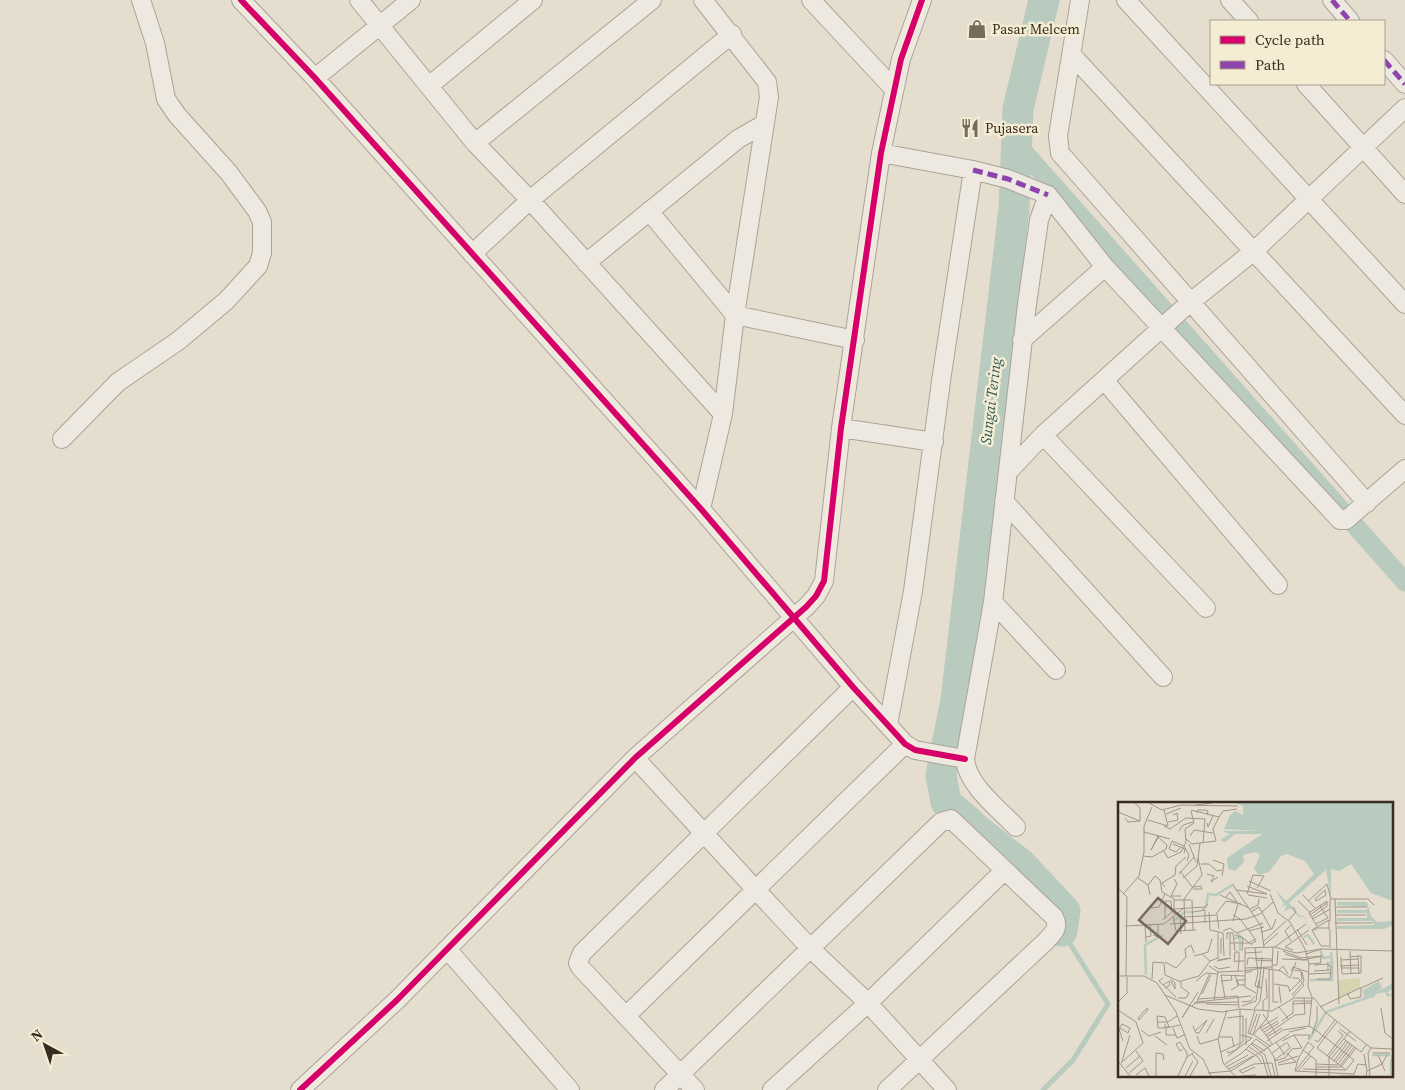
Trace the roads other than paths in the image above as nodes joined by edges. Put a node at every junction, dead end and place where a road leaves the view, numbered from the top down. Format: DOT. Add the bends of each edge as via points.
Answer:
graph roads {
  1 [pos="142,0"];
  2 [pos="242,0"];
  3 [pos="359,0"];
  4 [pos="411,0"];
  5 [pos="533,0"];
  6 [pos="652,0"];
  7 [pos="703,0"];
  8 [pos="811,0"];
  9 [pos="1080,0"];
  10 [pos="1126,0"];
  11 [pos="1230,0"];
  12 [pos="1332,0"];
  13 [pos="921,1"];
  14 [pos="1248,20"];
  15 [pos="1349,20"];
  16 [pos="380,25"];
  17 [pos="732,34"];
  18 [pos="1071,54"];
  19 [pos="1385,61"];
  20 [pos="315,78"];
  21 [pos="1405,84"];
  22 [pos="1307,85"];
  23 [pos="429,86"];
  24 [pos="893,88"];
  25 [pos="1405,108"];
  26 [pos="764,124"];
  27 [pos="475,143"];
  28 [pos="1363,146"];
  29 [pos="881,153"];
  30 [pos="973,170"];
  31 [pos="1044,193"];
  32 [pos="1405,194"];
  33 [pos="1308,199"];
  34 [pos="530,200"];
  35 [pos="650,211"];
  36 [pos="1254,251"];
  37 [pos="472,254"];
  38 [pos="586,263"];
  39 [pos="1105,267"];
  40 [pos="1188,304"];
  41 [pos="1405,304"];
  42 [pos="735,315"];
  43 [pos="1163,326"];
  44 [pos="855,340"];
  45 [pos="1022,340"];
  46 [pos="1104,380"];
  47 [pos="723,414"];
  48 [pos="1405,415"];
  49 [pos="841,428"];
  50 [pos="1044,435"];
  51 [pos="62,439"];
  52 [pos="934,442"];
  53 [pos="1405,469"];
  54 [pos="1008,472"];
  55 [pos="1004,501"];
  56 [pos="1364,505"];
  57 [pos="701,508"];
  58 [pos="1278,585"];
  59 [pos="994,602"];
  60 [pos="1206,608"];
  61 [pos="795,616"];
  62 [pos="1056,670"];
  63 [pos="1163,677"];
  64 [pos="853,687"];
  65 [pos="888,725"];
  66 [pos="910,747"];
  67 [pos="635,758"];
  68 [pos="963,758"];
  69 [pos="1016,827"];
  70 [pos="704,834"];
  71 [pos="1004,870"];
  72 [pos="756,890"];
  73 [pos="447,949"];
  74 [pos="811,949"];
  75 [pos="868,1003"];
  76 [pos="627,1015"];
  77 [pos="919,1059"];
  78 [pos="679,1073"];
  79 [pos="309,1087"];
  80 [pos="570,1090"];
  81 [pos="664,1090"];
  82 [pos="695,1090"];
  83 [pos="772,1090"];
  84 [pos="887,1090"];
  85 [pos="947,1090"];
  1 -- 51 [label="street" via="166,98 177,115 229,173 256,211 262,222 262,253 258,266 226,302 178,341 118,382"];
  2 -- 20 [label="street"];
  3 -- 16 [label="street"];
  4 -- 16 [label="street"];
  5 -- 23 [label="street"];
  6 -- 27 [label="street"];
  7 -- 17 [label="street"];
  8 -- 24 [label="street"];
  9 -- 18 [label="street"];
  10 -- 33 [label="street"];
  11 -- 14 [label="street"];
  12 -- 15 [label="street"];
  13 -- 24 [label="street"];
  16 -- 20 [label="street"];
  16 -- 23 [label="street"];
  17 -- 26 [label="street" via="767,82 769,97"];
  17 -- 34 [label="street"];
  18 -- 36 [label="street"];
  18 -- 40 [label="street" via="1058,136 1060,153"];
  19 -- 21 [label="street"];
  20 -- 37 [label="street"];
  22 -- 28 [label="street"];
  23 -- 27 [label="street"];
  24 -- 29 [label="street"];
  25 -- 28 [label="street"];
  26 -- 35 [label="street" via="738,139"];
  26 -- 42 [label="street"];
  27 -- 34 [label="street"];
  28 -- 32 [label="street"];
  28 -- 33 [label="street"];
  29 -- 30 [label="street"];
  29 -- 44 [label="street"];
  30 -- 31 [label="street"];
  30 -- 52 [label="street"];
  31 -- 39 [label="street"];
  31 -- 45 [label="street"];
  33 -- 36 [label="street"];
  33 -- 41 [label="street"];
  34 -- 37 [label="street"];
  34 -- 38 [label="street"];
  35 -- 38 [label="street"];
  35 -- 42 [label="street"];
  36 -- 40 [label="street"];
  36 -- 48 [label="street"];
  37 -- 57 [label="street"];
  38 -- 47 [label="street"];
  39 -- 43 [label="street"];
  39 -- 45 [label="street"];
  40 -- 43 [label="street"];
  40 -- 56 [label="street"];
  42 -- 44 [label="street"];
  42 -- 47 [label="street"];
  43 -- 46 [label="street"];
  43 -- 56 [label="street" via="1336,518 1346,520"];
  44 -- 49 [label="street"];
  45 -- 54 [label="street"];
  46 -- 50 [label="street"];
  46 -- 58 [label="street"];
  47 -- 57 [label="street"];
  49 -- 52 [label="street"];
  49 -- 61 [label="street" via="824,581 812,601"];
  50 -- 54 [label="street"];
  50 -- 60 [label="street"];
  52 -- 65 [label="street" via="913,591"];
  53 -- 56 [label="street"];
  54 -- 55 [label="street"];
  55 -- 59 [label="street"];
  55 -- 63 [label="street"];
  57 -- 61 [label="street"];
  59 -- 62 [label="street"];
  59 -- 68 [label="street"];
  61 -- 64 [label="street"];
  61 -- 67 [label="street"];
  64 -- 65 [label="street"];
  64 -- 70 [label="street"];
  65 -- 66 [label="street"];
  66 -- 68 [label="street"];
  66 -- 72 [label="street"];
  67 -- 70 [label="street"];
  67 -- 73 [label="street"];
  68 -- 69 [label="street" via="974,782"];
  70 -- 72 [label="street"];
  70 -- 76 [label="street" via="582,953 578,962"];
  71 -- 74 [label="street" via="956,822 946,820"];
  71 -- 75 [label="street"];
  71 -- 77 [label="street" via="1054,917 1055,931"];
  72 -- 74 [label="street"];
  72 -- 76 [label="street"];
  73 -- 79 [label="street"];
  73 -- 80 [label="street"];
  74 -- 75 [label="street"];
  74 -- 78 [label="street"];
  75 -- 77 [label="street"];
  75 -- 83 [label="street"];
  76 -- 78 [label="street"];
  77 -- 84 [label="street"];
  77 -- 85 [label="street"];
  78 -- 81 [label="street"];
  78 -- 82 [label="street"];
}
